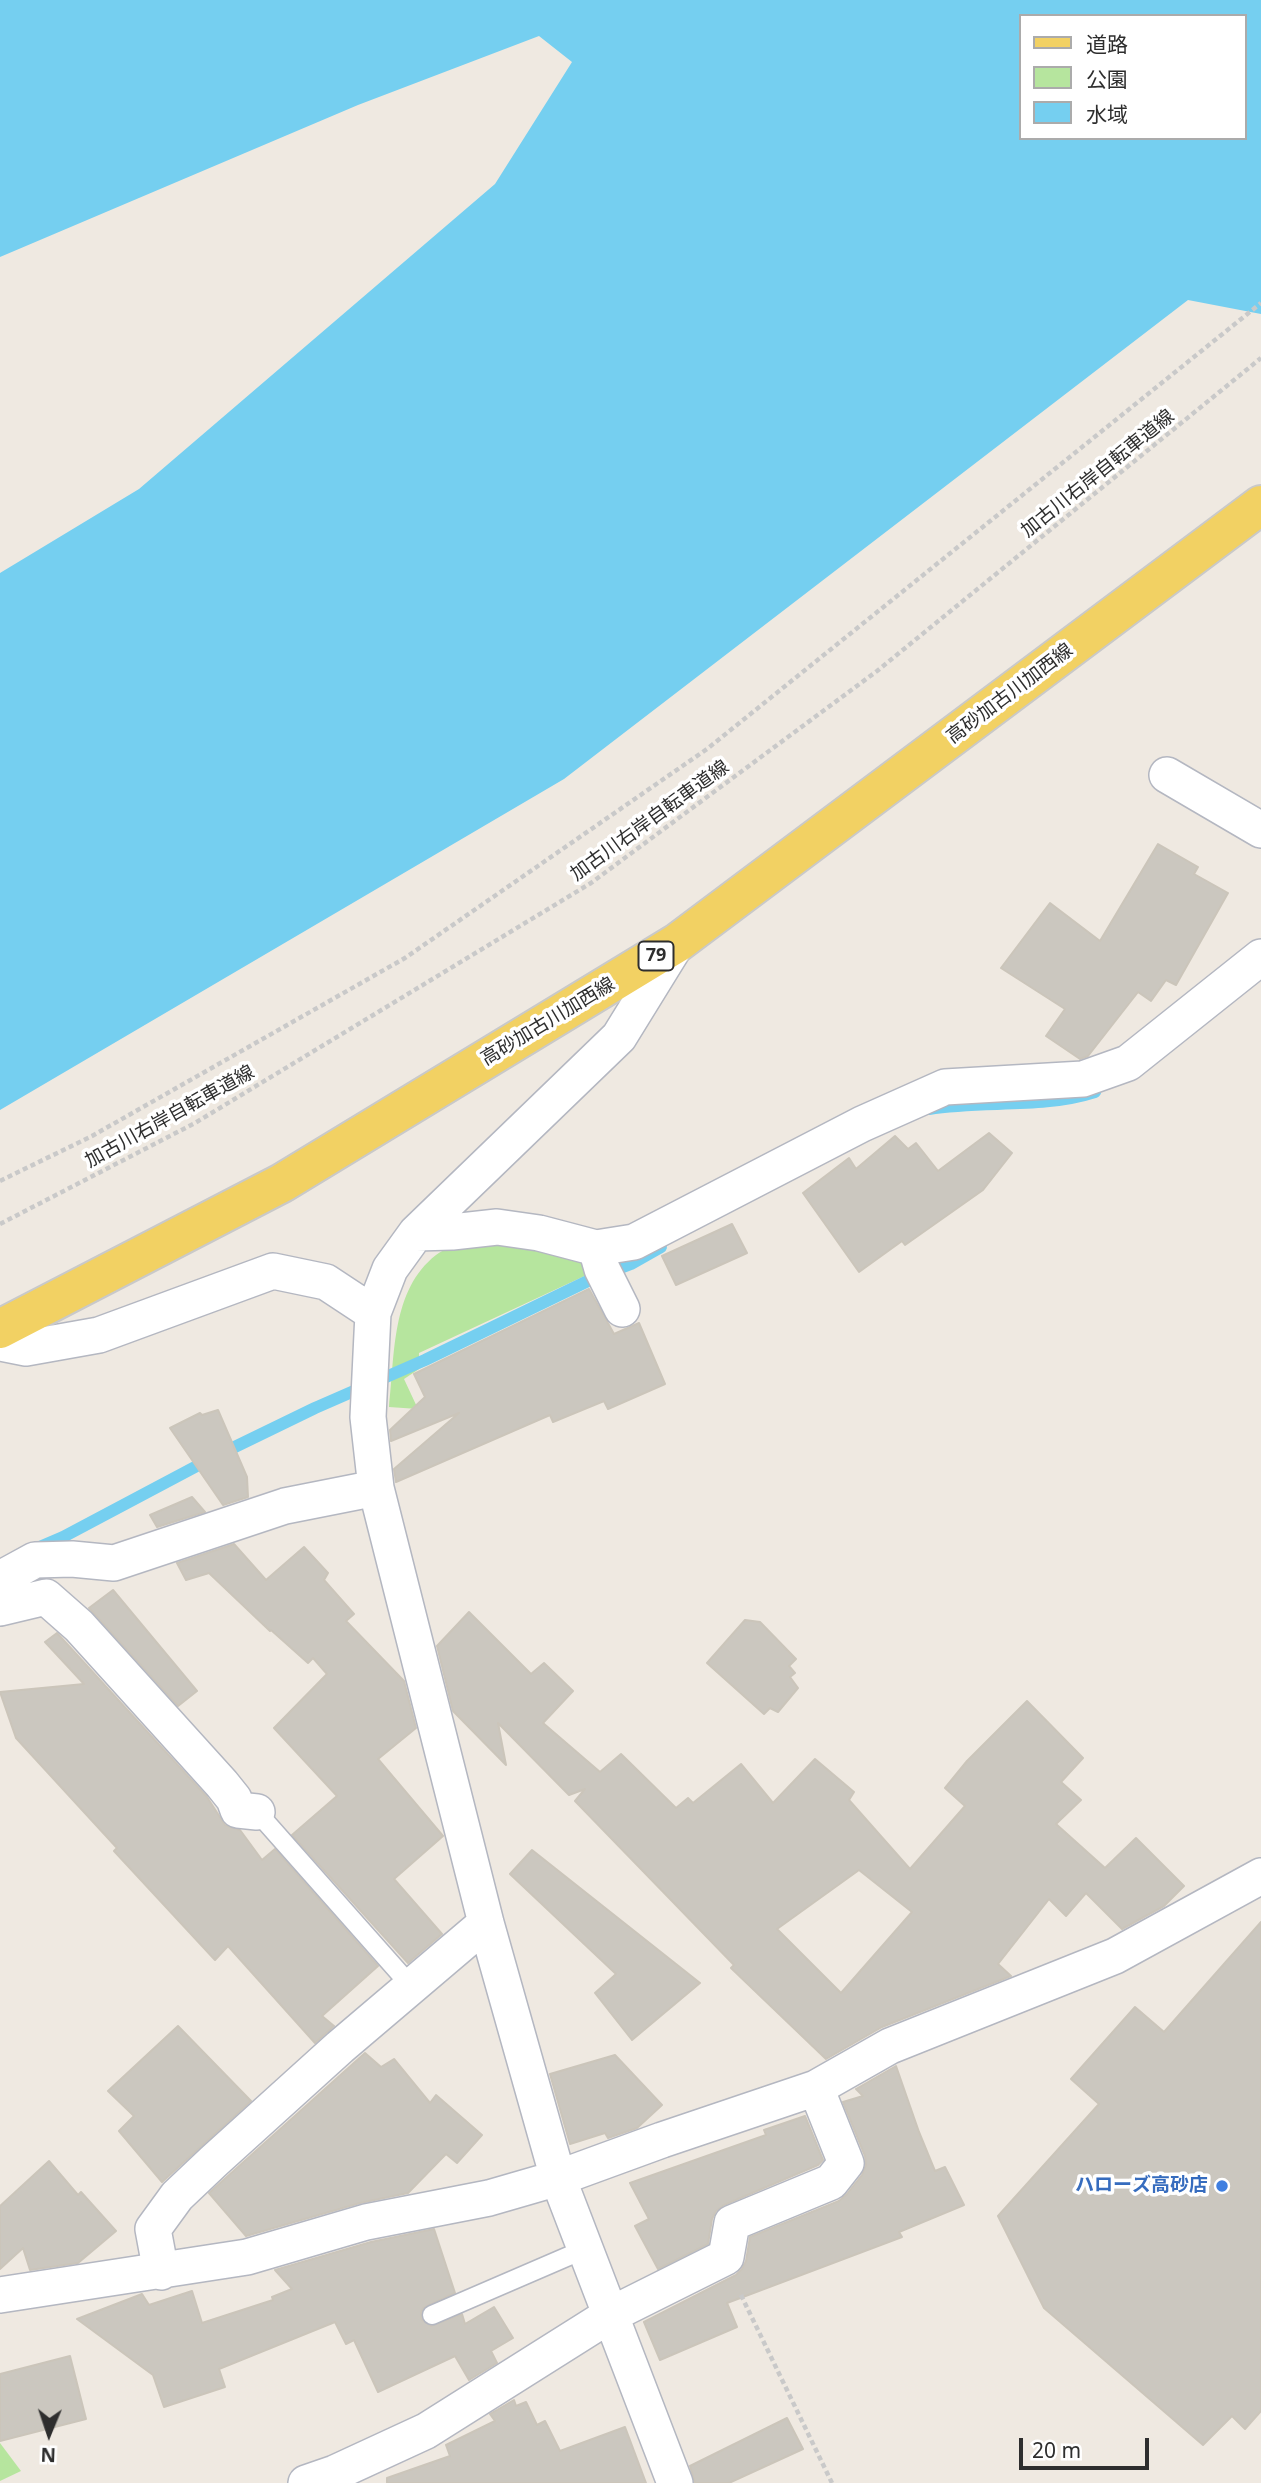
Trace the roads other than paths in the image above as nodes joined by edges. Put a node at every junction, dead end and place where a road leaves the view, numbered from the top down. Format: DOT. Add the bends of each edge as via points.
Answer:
graph roads {
  1 [pos="1261,505"];
  2 [pos="1167,775"];
  3 [pos="1261,830"];
  4 [pos="677,943"];
  5 [pos="1261,957"];
  6 [pos="416,1233"];
  7 [pos="373,1313"];
  8 [pos="0,1329"];
  9 [pos="0,1343"];
  10 [pos="376,1488"];
  11 [pos="114,1563"];
  12 [pos="0,1579"];
  13 [pos="46,1597"];
  14 [pos="0,1608"];
  15 [pos="257,1812"];
  16 [pos="1261,1876"];
  17 [pos="486,1923"];
  18 [pos="411,1986"];
  19 [pos="816,2088"];
  20 [pos="558,2178"];
  21 [pos="585,2249"];
  22 [pos="161,2272"];
  23 [pos="0,2295"];
  24 [pos="432,2315"];
  25 [pos="610,2315"];
  26 [pos="327,2480"];
  27 [pos="675,2483"];
  1 -- 4 [label="main road, 高砂加古川加西線 / 79"];
  2 -- 3 [label="street"];
  4 -- 6 [label="street" via="619,1037"];
  4 -- 8 [label="main road, 高砂加古川加西線 / 79" via="282,1183"];
  5 -- 6 [label="street" via="1128,1063 1083,1079 946,1087 862,1124 634,1242 608,1277 539,1233 497,1227"];
  6 -- 7 [label="street" via="390,1269"];
  7 -- 9 [label="street" via="326,1282 273,1270 99,1335 26,1348"];
  7 -- 10 [label="street" via="369,1417"];
  10 -- 11 [label="street" via="285,1506"];
  10 -- 17 [label="street"];
  11 -- 12 [label="street" via="35,1560"];
  11 -- 13 [label="street"];
  13 -- 14 [label="street"];
  13 -- 15 [label="street" via="79,1626 222,1784 238,1810"];
  15 -- 18 [label="lane"];
  16 -- 19 [label="street" via="1115,1956 890,2046"];
  17 -- 18 [label="street"];
  17 -- 20 [label="street"];
  18 -- 22 [label="street" via="177,2196 153,2229"];
  19 -- 20 [label="street"];
  19 -- 25 [label="street" via="846,2163 831,2182 732,2223 726,2257"];
  20 -- 21 [label="street"];
  20 -- 22 [label="street" via="489,2198 366,2222 247,2257"];
  21 -- 24 [label="lane"];
  21 -- 25 [label="street"];
  22 -- 23 [label="street"];
  25 -- 26 [label="street" via="426,2431"];
  25 -- 27 [label="street"];
}
